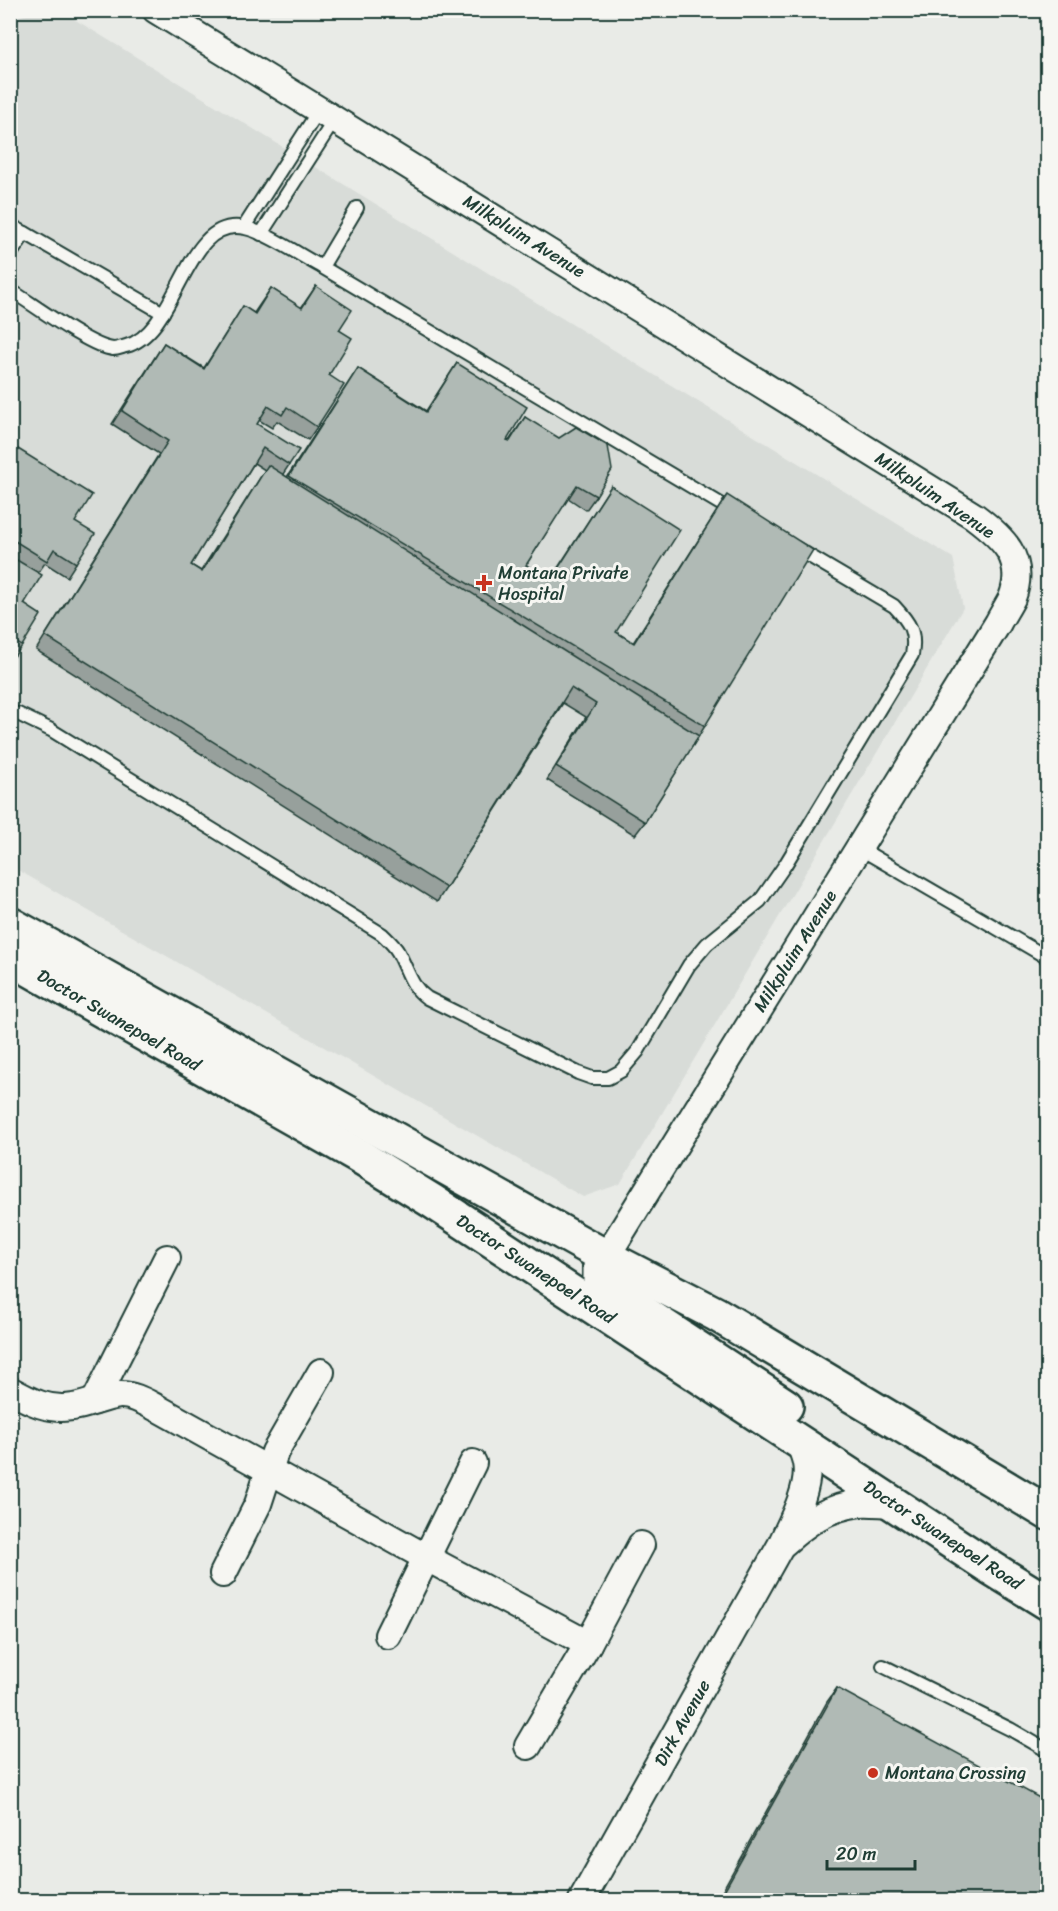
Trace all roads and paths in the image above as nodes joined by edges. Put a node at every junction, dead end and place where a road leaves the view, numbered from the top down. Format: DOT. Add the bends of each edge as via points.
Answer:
graph roads {
  1 [pos="156,10"];
  2 [pos="327,115"];
  3 [pos="357,207"];
  4 [pos="10,225"];
  5 [pos="244,227"];
  6 [pos="25,232"];
  7 [pos="261,234"];
  8 [pos="10,255"];
  9 [pos="322,267"];
  10 [pos="10,290"];
  11 [pos="163,313"];
  12 [pos="741,516"];
  13 [pos="782,540"];
  14 [pos="10,713"];
  15 [pos="859,848"];
  16 [pos="10,924"];
  17 [pos="10,958"];
  18 [pos="1047,958"];
  19 [pos="167,1257"];
  20 [pos="606,1257"];
  21 [pos="321,1372"];
  22 [pos="10,1390"];
  23 [pos="95,1401"];
  24 [pos="799,1441"];
  25 [pos="473,1463"];
  26 [pos="268,1471"];
  27 [pos="894,1504"];
  28 [pos="1047,1513"];
  29 [pos="641,1545"];
  30 [pos="782,1545"];
  31 [pos="427,1558"];
  32 [pos="223,1574"];
  33 [pos="1040,1598"];
  34 [pos="388,1635"];
  35 [pos="588,1644"];
  36 [pos="884,1666"];
  37 [pos="528,1746"];
  38 [pos="1047,1751"];
  39 [pos="582,1900"];
  1 -- 2 [label="street, Milkpluim Avenue"];
  2 -- 5 [label="lane"];
  2 -- 7 [label="lane"];
  2 -- 15 [label="street, Milkpluim Avenue" via="974,516 1006,544 1017,575 1012,597"];
  3 -- 9 [label="lane"];
  4 -- 6 [label="lane"];
  5 -- 7 [label="lane"];
  5 -- 11 [label="lane" via="226,227 212,233"];
  6 -- 8 [label="lane"];
  6 -- 11 [label="lane"];
  7 -- 9 [label="lane"];
  9 -- 12 [label="lane"];
  10 -- 11 [label="lane" via="94,343 114,349 134,344"];
  13 -- 14 [label="lane" via="894,606 911,627 912,655 760,901 707,944 688,965 638,1051 621,1071 608,1077 592,1078 578,1073 427,998 410,981 398,951 382,934 51,730"];
  15 -- 18 [label="lane"];
  15 -- 20 [label="street, Milkpluim Avenue"];
  16 -- 20 [label="main road, Doctor Swanepoel Road"];
  17 -- 24 [label="main road, Doctor Swanepoel Road" via="359,1156"];
  19 -- 23 [label="street"];
  20 -- 28 [label="main road, Doctor Swanepoel Road" via="716,1314"];
  20 -- 33 [label="main road" via="600,1266 600,1280 609,1290 823,1431 974,1538 1006,1563"];
  21 -- 26 [label="street"];
  22 -- 23 [label="street" via="48,1408"];
  23 -- 26 [label="street" via="121,1395 136,1398"];
  24 -- 27 [label="main road, Doctor Swanepoel Road"];
  24 -- 30 [label="street, Dirk Avenue" via="807,1479"];
  25 -- 31 [label="street"];
  26 -- 31 [label="street"];
  26 -- 32 [label="street" via="258,1504"];
  27 -- 30 [label="street, Dirk Avenue" via="861,1503 833,1510 806,1524"];
  27 -- 33 [label="main road, Doctor Swanepoel Road"];
  29 -- 35 [label="street"];
  30 -- 39 [label="street, Dirk Avenue"];
  31 -- 34 [label="street"];
  31 -- 35 [label="street"];
  35 -- 37 [label="street"];
  36 -- 38 [label="lane"];
}
